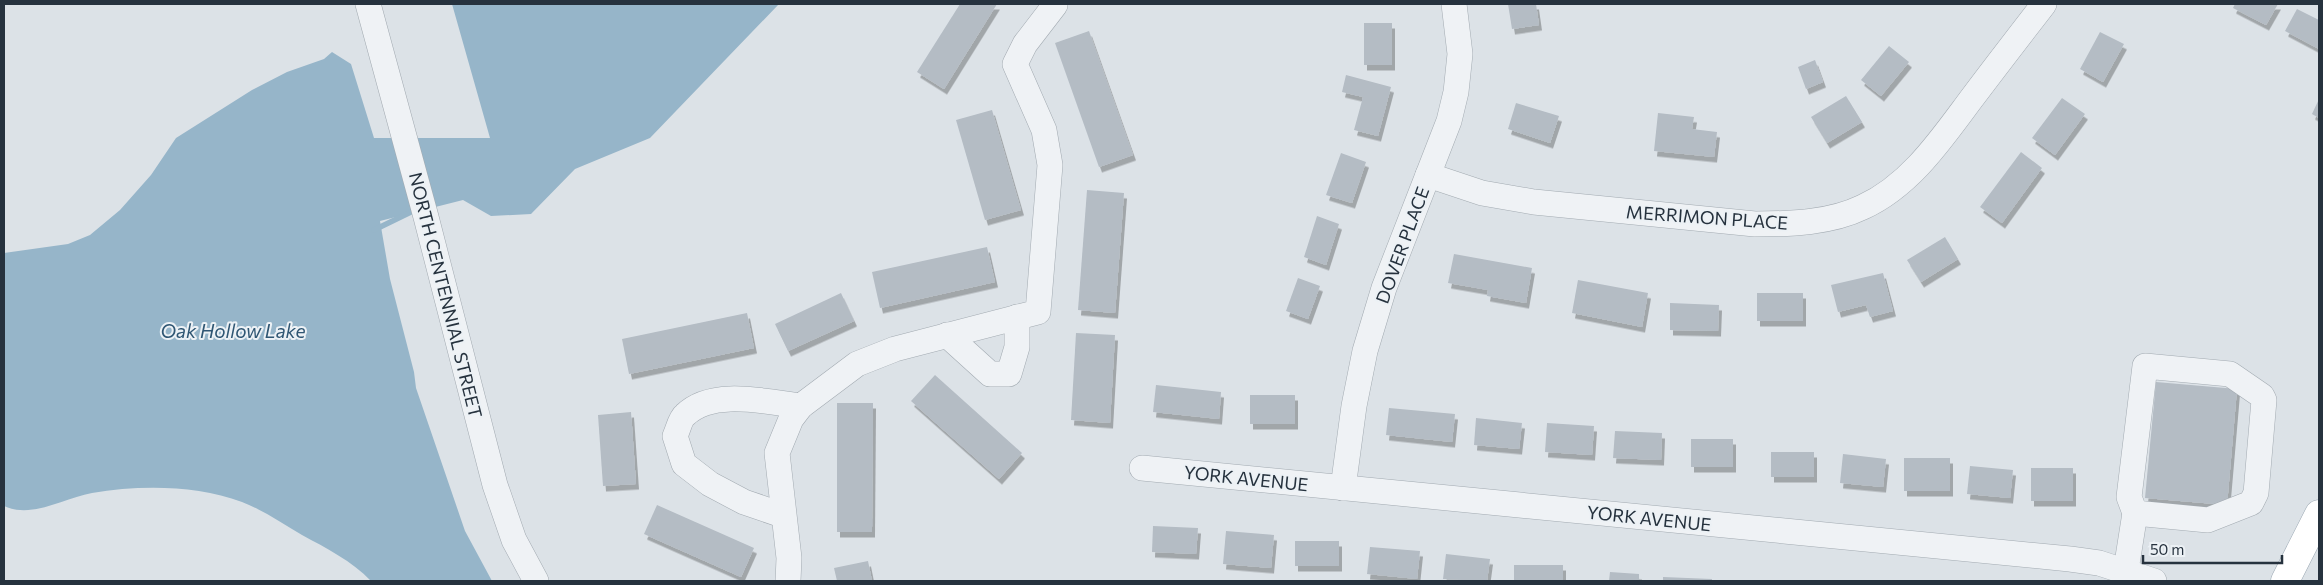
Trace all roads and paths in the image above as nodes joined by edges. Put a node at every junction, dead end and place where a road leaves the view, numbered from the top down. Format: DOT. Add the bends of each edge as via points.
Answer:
graph roads {
  1 [pos="368,4"];
  2 [pos="1454,4"];
  3 [pos="2044,4"];
  4 [pos="1055,6"];
  5 [pos="1428,175"];
  6 [pos="1017,317"];
  7 [pos="947,336"];
  8 [pos="801,406"];
  9 [pos="1142,468"];
  10 [pos="1343,488"];
  11 [pos="2135,513"];
  12 [pos="2319,514"];
  13 [pos="782,515"];
  14 [pos="2126,570"];
  15 [pos="536,581"];
  16 [pos="788,581"];
  17 [pos="2154,581"];
  18 [pos="2284,581"];
  1 -- 15 [label="street, NORTH CENTENNIAL STREET" via="495,485 514,540"];
  2 -- 5 [label="street, DOVER PLACE" via="1460,54 1456,92"];
  3 -- 5 [label="street, MERRIMON PLACE" via="1930,154 1900,183 1864,207 1831,218 1790,224 1755,224 1534,202 1482,192"];
  4 -- 6 [label="street" via="1025,44 1015,64 1044,130 1050,165 1038,312"];
  5 -- 10 [label="street, DOVER PLACE" via="1384,288 1365,350"];
  6 -- 7 [label="street"];
  6 -- 7 [label="street" via="1017,346 1009,374 990,374"];
  7 -- 8 [label="street" via="895,349 857,364"];
  8 -- 13 [label="street" via="791,419 777,453"];
  8 -- 13 [label="street" via="739,398 712,400 684,415 675,436 684,464 710,484 744,502"];
  9 -- 10 [label="street, YORK AVENUE"];
  10 -- 14 [label="street, YORK AVENUE" via="2070,559"];
  11 -- 11 [label="street" via="2208,520 2250,503 2256,493 2262,396 2230,374 2145,366 2129,497"];
  11 -- 14 [label="street"];
  12 -- 18 [label="main road"];
  13 -- 16 [label="street" via="789,558"];
  14 -- 17 [label="street, YORK AVENUE"];
}
